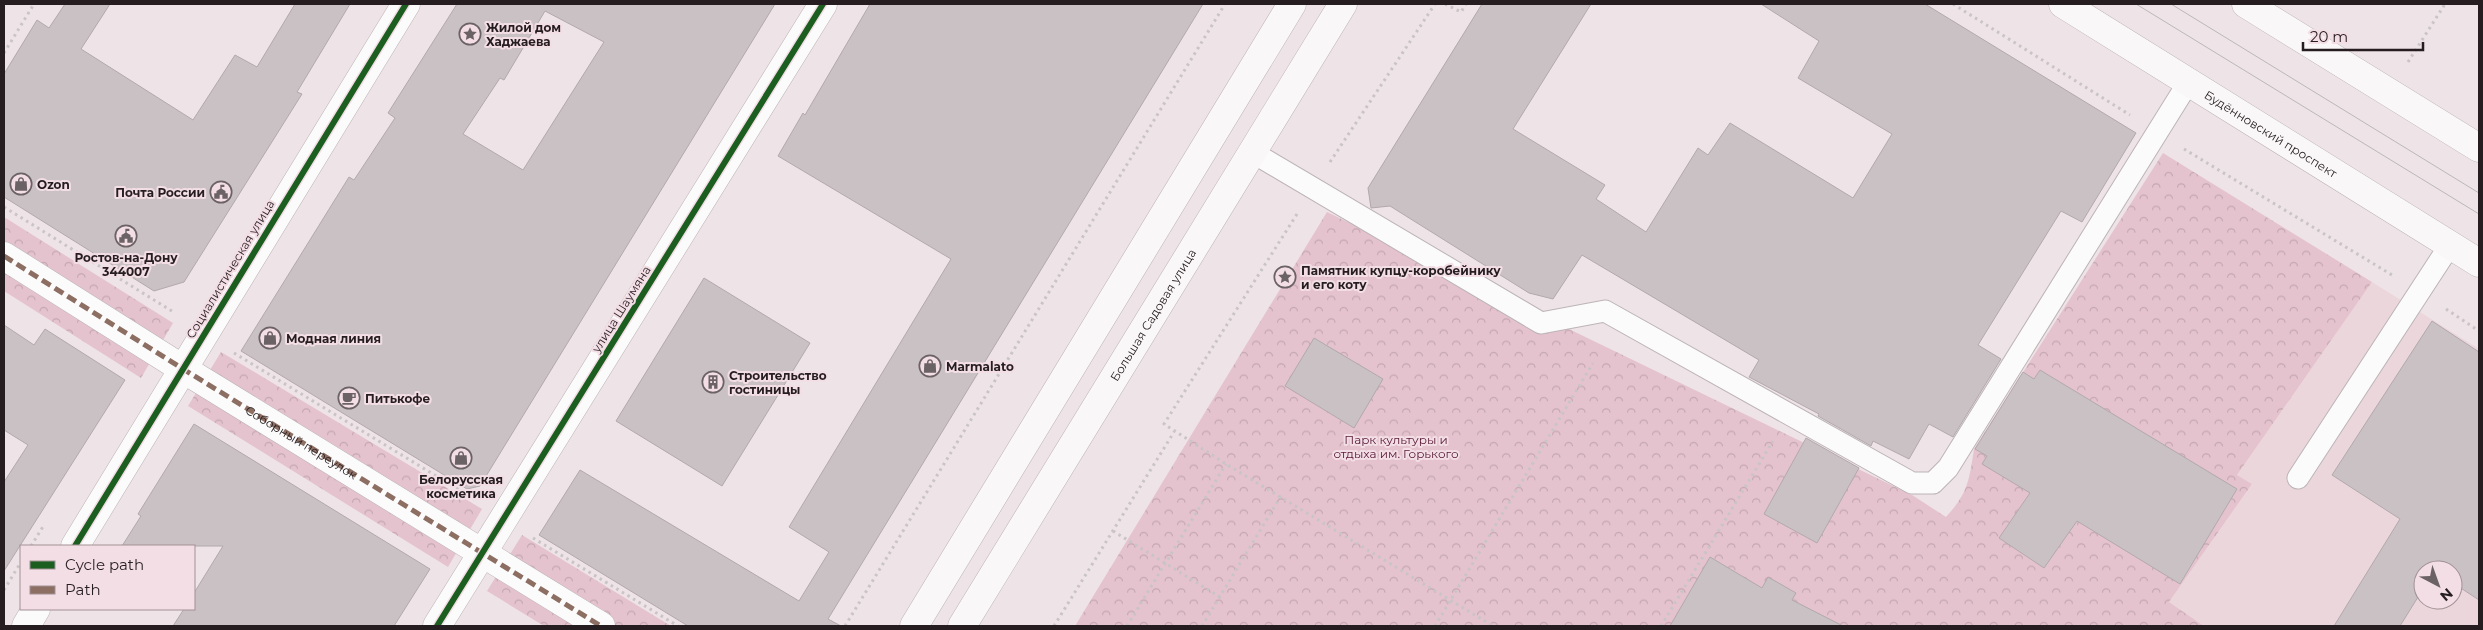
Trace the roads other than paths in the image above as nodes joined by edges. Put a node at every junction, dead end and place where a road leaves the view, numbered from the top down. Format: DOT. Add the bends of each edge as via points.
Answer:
graph roads {
  1 [pos="406,4"];
  2 [pos="823,4"];
  3 [pos="1292,4"];
  4 [pos="1343,4"];
  5 [pos="2063,4"];
  6 [pos="2246,4"];
  7 [pos="2188,83"];
  8 [pos="2479,148"];
  9 [pos="1252,152"];
  10 [pos="2450,245"];
  11 [pos="4,256"];
  12 [pos="2479,263"];
  13 [pos="184,370"];
  14 [pos="2298,478"];
  15 [pos="76,545"];
  16 [pos="484,554"];
  17 [pos="35,610"];
  18 [pos="26,626"];
  19 [pos="437,626"];
  20 [pos="601,626"];
  21 [pos="914,626"];
  22 [pos="962,626"];
  1 -- 13 [label="street, Социалистическая улица" via="204,332"];
  2 -- 16 [label="street, улица Шаумяна"];
  3 -- 21 [label="main road"];
  4 -- 9 [label="main road, Большая Садовая улица"];
  5 -- 7 [label="main road, Будённовский проспект"];
  6 -- 8 [label="main road"];
  7 -- 9 [label="lane" via="1948,468 1933,483 1912,483 1605,311 1542,324"];
  7 -- 10 [label="main road, Будённовский проспект"];
  9 -- 22 [label="main road, Большая Садовая улица"];
  10 -- 12 [label="main road, Будённовский проспект"];
  10 -- 14 [label="lane"];
  11 -- 13 [label="street, Соборный переулок"];
  13 -- 15 [label="street, Социалистическая улица"];
  13 -- 16 [label="street, Соборный переулок"];
  16 -- 19 [label="street, улица Шаумяна"];
  16 -- 20 [label="street, Соборный переулок"];
  17 -- 18 [label="street"];
}
